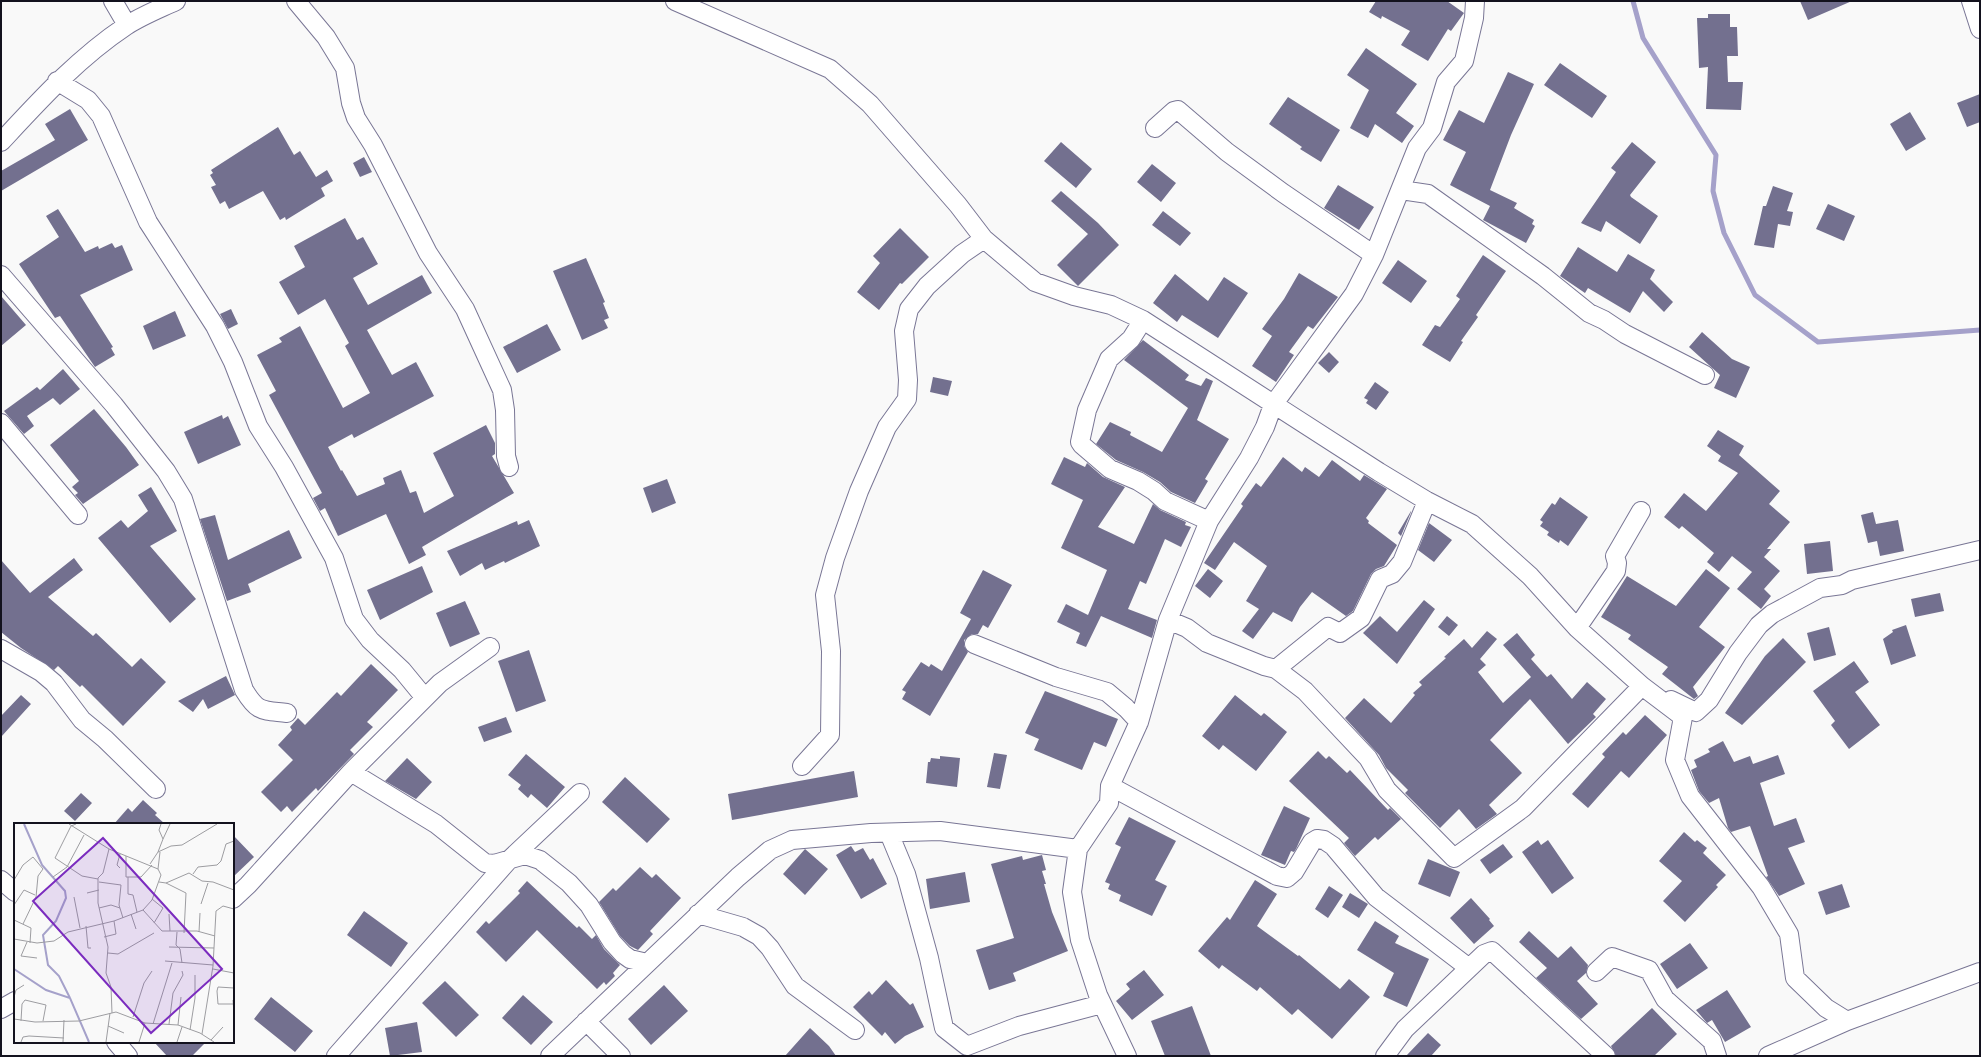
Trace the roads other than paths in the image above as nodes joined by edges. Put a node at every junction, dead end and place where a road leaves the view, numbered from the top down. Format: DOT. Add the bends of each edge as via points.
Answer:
graph roads {
  1 [pos="113,1"];
  2 [pos="176,1"];
  3 [pos="296,1"];
  4 [pos="675,1"];
  5 [pos="1476,1"];
  6 [pos="1971,1"];
  7 [pos="127,25"];
  8 [pos="1980,29"];
  9 [pos="57,81"];
  10 [pos="1155,128"];
  11 [pos="1,142"];
  12 [pos="1401,190"];
  13 [pos="984,239"];
  14 [pos="1374,255"];
  15 [pos="1,275"];
  16 [pos="1142,320"];
  17 [pos="1705,375"];
  18 [pos="1273,405"];
  19 [pos="1,423"];
  20 [pos="509,467"];
  21 [pos="1427,501"];
  22 [pos="1641,511"];
  23 [pos="78,515"];
  24 [pos="1209,522"];
  25 [pos="1980,550"];
  26 [pos="1168,620"];
  27 [pos="1577,628"];
  28 [pos="974,644"];
  29 [pos="490,647"];
  30 [pos="1,649"];
  31 [pos="1276,669"];
  32 [pos="1642,686"];
  33 [pos="424,698"];
  34 [pos="287,714"];
  35 [pos="1139,722"];
  36 [pos="802,766"];
  37 [pos="351,772"];
  38 [pos="1110,786"];
  39 [pos="156,789"];
  40 [pos="580,793"];
  41 [pos="889,832"];
  42 [pos="1078,849"];
  43 [pos="508,861"];
  44 [pos="1,880"];
  45 [pos="14,891"];
  46 [pos="234,898"];
  47 [pos="698,914"];
  48 [pos="647,963"];
  49 [pos="1469,968"];
  50 [pos="1596,972"];
  51 [pos="1980,972"];
  52 [pos="14,1002"];
  53 [pos="1102,1004"];
  54 [pos="1,1009"];
  55 [pos="1847,1021"];
  56 [pos="586,1022"];
  57 [pos="855,1030"];
  58 [pos="117,1043"];
  59 [pos="128,1056"];
  60 [pos="336,1056"];
  61 [pos="550,1056"];
  62 [pos="621,1056"];
  63 [pos="1127,1056"];
  64 [pos="1385,1056"];
  65 [pos="1606,1056"];
  66 [pos="1717,1056"];
  67 [pos="1768,1056"];
  1 -- 7 [label="street"];
  2 -- 7 [label="street"];
  3 -- 20 [label="street" via="326,37 344,68 356,118 373,145 428,253 465,309 502,390"];
  4 -- 13 [label="street" via="830,69 870,104 958,205"];
  5 -- 12 [label="street" via="1464,61 1446,82 1432,128 1417,148"];
  6 -- 8 [label="street"];
  7 -- 9 [label="street"];
  9 -- 11 [label="street"];
  9 -- 33 [label="street" via="88,100 101,116 148,222 215,326 233,362 258,426 284,466 334,558 354,619 370,640 402,670"];
  10 -- 14 [label="street" via="1174,110 1178,110 1283,193"];
  12 -- 14 [label="street"];
  12 -- 17 [label="street" via="1428,194 1543,276 1588,313"];
  13 -- 16 [label="street" via="1035,282 1074,296 1112,305"];
  13 -- 36 [label="street" via="962,254 928,286 909,309 904,332 907,400 887,427 858,491 825,595 832,651 830,736"];
  14 -- 18 [label="street" via="1354,294"];
  15 -- 34 [label="street" via="75,358 166,471 183,499 244,690 259,709"];
  16 -- 18 [label="street"];
  16 -- 24 [label="street" via="1131,339 1109,359 1087,410 1080,442 1110,469 1138,481 1165,501"];
  18 -- 21 [label="street"];
  18 -- 24 [label="street" via="1249,458"];
  19 -- 23 [label="street"];
  21 -- 27 [label="street" via="1472,524 1530,576"];
  21 -- 31 [label="street" via="1402,562 1392,574 1380,579 1361,618 1340,633 1328,627"];
  22 -- 27 [label="street" via="1615,556 1616,571"];
  24 -- 26 [label="street"];
  25 -- 32 [label="street" via="1852,580 1842,585 1820,588 1772,614 1759,625 1738,653 1710,700 1696,712"];
  26 -- 31 [label="street" via="1187,628 1207,643"];
  26 -- 35 [label="street"];
  27 -- 32 [label="street"];
  28 -- 35 [label="street" via="1056,678 1107,692"];
  29 -- 33 [label="street" via="455,671"];
  30 -- 39 [label="street" via="41,672 54,683 82,720"];
  31 -- 32 [label="street" via="1305,691 1368,758 1387,790 1454,858 1523,808"];
  32 -- 55 [label="street" via="1683,717 1675,760 1690,796 1761,887 1789,934 1795,978 1826,1008"];
  33 -- 37 [label="street"];
  35 -- 38 [label="street"];
  37 -- 43 [label="street" via="436,824 485,863"];
  37 -- 46 [label="street"];
  38 -- 42 [label="street" via="1109,802"];
  38 -- 49 [label="street" via="1277,876 1287,878 1294,872 1312,842 1317,839 1324,840 1333,846 1376,897"];
  40 -- 43 [label="street"];
  41 -- 42 [label="street" via="940,832"];
  41 -- 47 [label="street" via="792,840 770,850"];
  41 -- 53 [label="street" via="906,874 929,958 944,1028 967,1046 1018,1026"];
  42 -- 53 [label="street" via="1072,892 1080,940"];
  43 -- 48 [label="street" via="525,854 540,860 569,883 589,905 612,942 623,954 630,959"];
  43 -- 60 [label="street"];
  44 -- 45 [label="street"];
  47 -- 48 [label="street"];
  47 -- 57 [label="street" via="743,927 759,936 795,986"];
  48 -- 56 [label="street"];
  49 -- 64 [label="street" via="1405,1029"];
  49 -- 65 [label="street" via="1484,954 1492,951"];
  50 -- 66 [label="street" via="1612,957 1649,970 1665,999 1712,1041"];
  51 -- 55 [label="street"];
  52 -- 54 [label="street"];
  53 -- 63 [label="street"];
  55 -- 67 [label="street"];
  56 -- 61 [label="street"];
  56 -- 62 [label="street"];
  58 -- 59 [label="street"];
}
